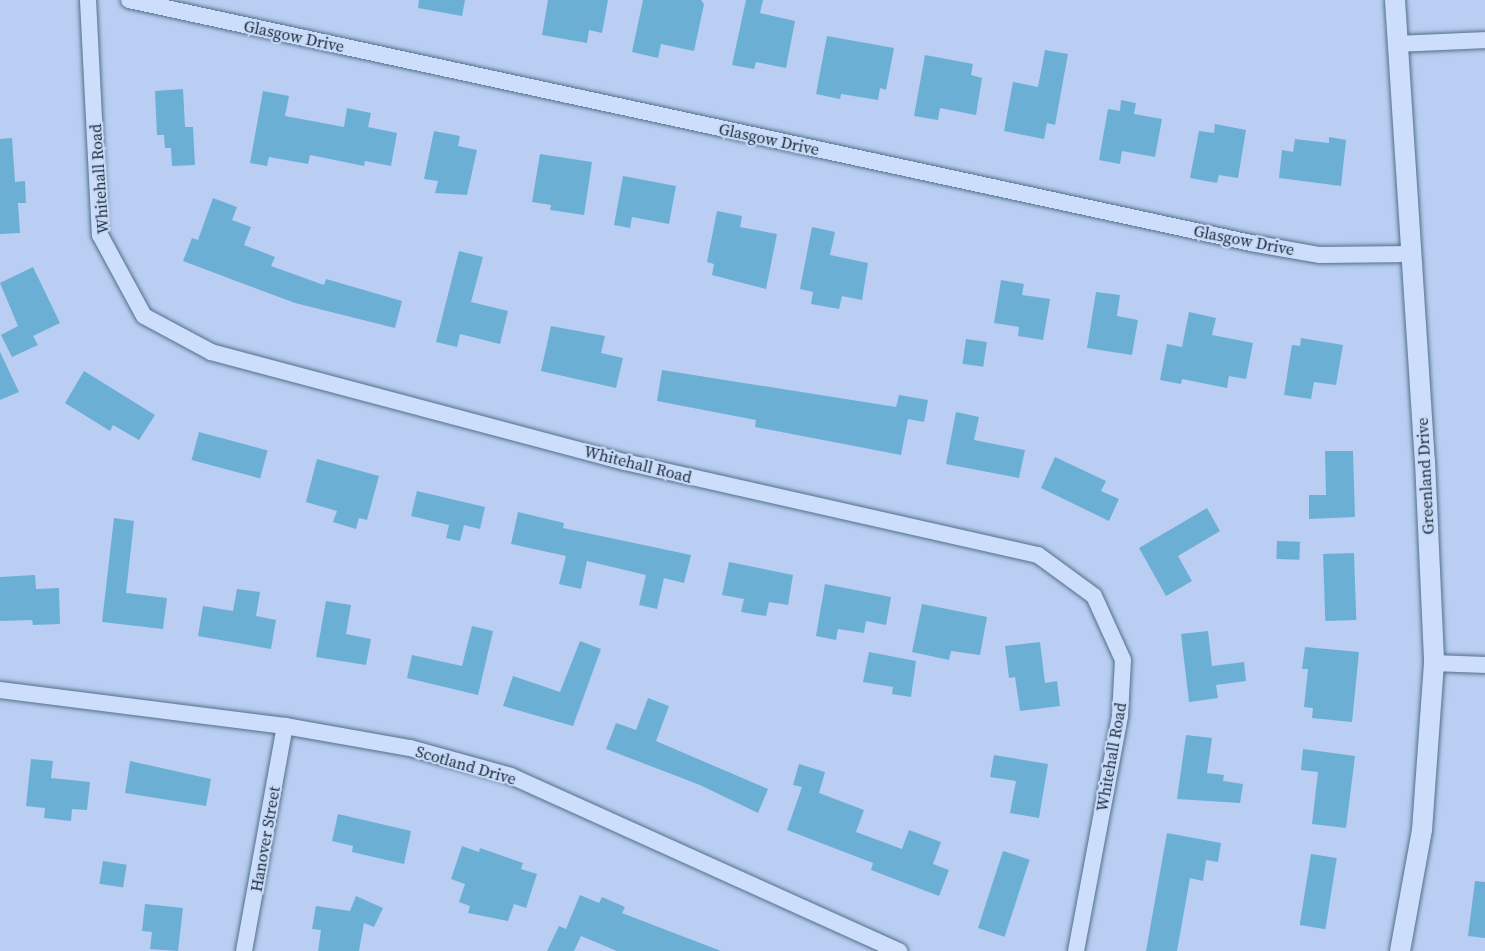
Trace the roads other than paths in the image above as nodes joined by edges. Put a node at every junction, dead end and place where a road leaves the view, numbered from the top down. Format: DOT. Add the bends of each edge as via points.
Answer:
graph roads {
  1 [pos="88,0"];
  2 [pos="129,0"];
  3 [pos="1395,0"];
  4 [pos="1485,40"];
  5 [pos="1398,44"];
  6 [pos="1412,254"];
  7 [pos="1434,663"];
  8 [pos="1485,665"];
  9 [pos="0,690"];
  10 [pos="285,726"];
  11 [pos="244,951"];
  12 [pos="899,951"];
  13 [pos="1076,951"];
  14 [pos="1400,951"];
  1 -- 13 [label="street, Whitehall Road" via="100,235 144,316 211,352 625,462 1038,555 1094,596 1124,660 1120,716"];
  2 -- 6 [label="street, Glasgow Drive" via="1251,243 1320,255"];
  3 -- 5 [label="street, Greenland Drive"];
  4 -- 5 [label="street"];
  5 -- 6 [label="street, Greenland Drive"];
  6 -- 7 [label="street, Greenland Drive"];
  7 -- 8 [label="street"];
  7 -- 14 [label="street, Greenland Drive" via="1422,830"];
  9 -- 10 [label="street, Scotland Drive"];
  10 -- 11 [label="street, Hanover Street"];
  10 -- 12 [label="street, Scotland Drive" via="410,748 511,776"];
}
